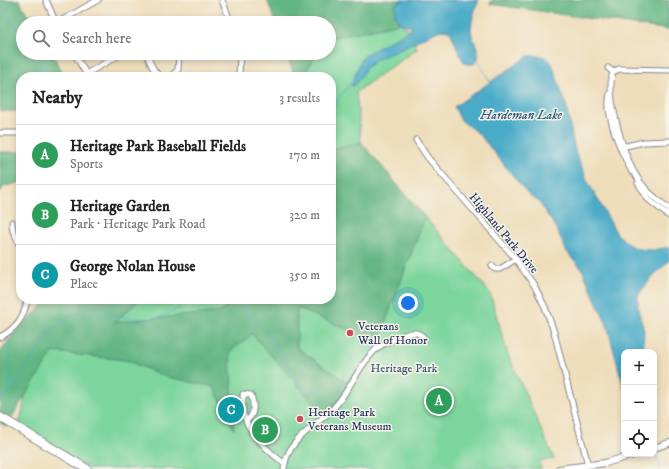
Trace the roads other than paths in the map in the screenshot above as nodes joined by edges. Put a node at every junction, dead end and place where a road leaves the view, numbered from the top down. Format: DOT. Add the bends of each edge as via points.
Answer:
graph roads {
  1 [pos="46,0"];
  2 [pos="98,0"];
  3 [pos="222,0"];
  4 [pos="54,16"];
  5 [pos="69,16"];
  6 [pos="228,16"];
  7 [pos="78,60"];
  8 [pos="112,60"];
  9 [pos="149,60"];
  10 [pos="179,60"];
  11 [pos="240,60"];
  12 [pos="608,68"];
  13 [pos="669,70"];
  14 [pos="85,72"];
  15 [pos="92,72"];
  16 [pos="155,72"];
  17 [pos="176,72"];
  18 [pos="239,72"];
  19 [pos="613,72"];
  20 [pos="0,133"];
  21 [pos="16,133"];
  22 [pos="416,140"];
  23 [pos="669,141"];
  24 [pos="622,147"];
  25 [pos="669,209"];
  26 [pos="669,216"];
  27 [pos="12,222"];
  28 [pos="16,237"];
  29 [pos="516,259"];
  30 [pos="492,266"];
  31 [pos="26,304"];
  32 [pos="0,338"];
  33 [pos="424,338"];
  34 [pos="0,417"];
  35 [pos="247,420"];
  36 [pos="669,443"];
  37 [pos="657,447"];
  38 [pos="628,457"];
  39 [pos="588,465"];
  40 [pos="285,467"];
  41 [pos="87,469"];
  42 [pos="559,469"];
  1 -- 4 [label="street"];
  2 -- 5 [label="street"];
  3 -- 6 [label="street"];
  7 -- 14 [label="street"];
  8 -- 15 [label="street"];
  9 -- 16 [label="street"];
  10 -- 17 [label="street"];
  11 -- 18 [label="street"];
  12 -- 19 [label="street"];
  13 -- 19 [label="street" via="619,69"];
  19 -- 24 [label="street" via="608,99"];
  20 -- 21 [label="street"];
  22 -- 29 [label="street, Highland Park Drive" via="428,158"];
  23 -- 24 [label="street" via="646,141"];
  24 -- 25 [label="street" via="636,177 648,192"];
  24 -- 26 [label="street" via="624,159 643,193"];
  27 -- 28 [label="street"];
  29 -- 30 [label="street" via="500,269"];
  29 -- 39 [label="street, Highland Park Drive" via="548,313"];
  31 -- 32 [label="street" via="25,312 15,328"];
  33 -- 40 [label="street" via="417,332 410,333 390,341 372,353 326,417 304,432 294,444"];
  34 -- 41 [label="main road"];
  35 -- 35 [label="street" via="253,412 252,397 243,391 244,416"];
  35 -- 40 [label="street" via="248,426 268,451"];
  36 -- 37 [label="street"];
  38 -- 39 [label="street"];
  39 -- 42 [label="street"];
}
